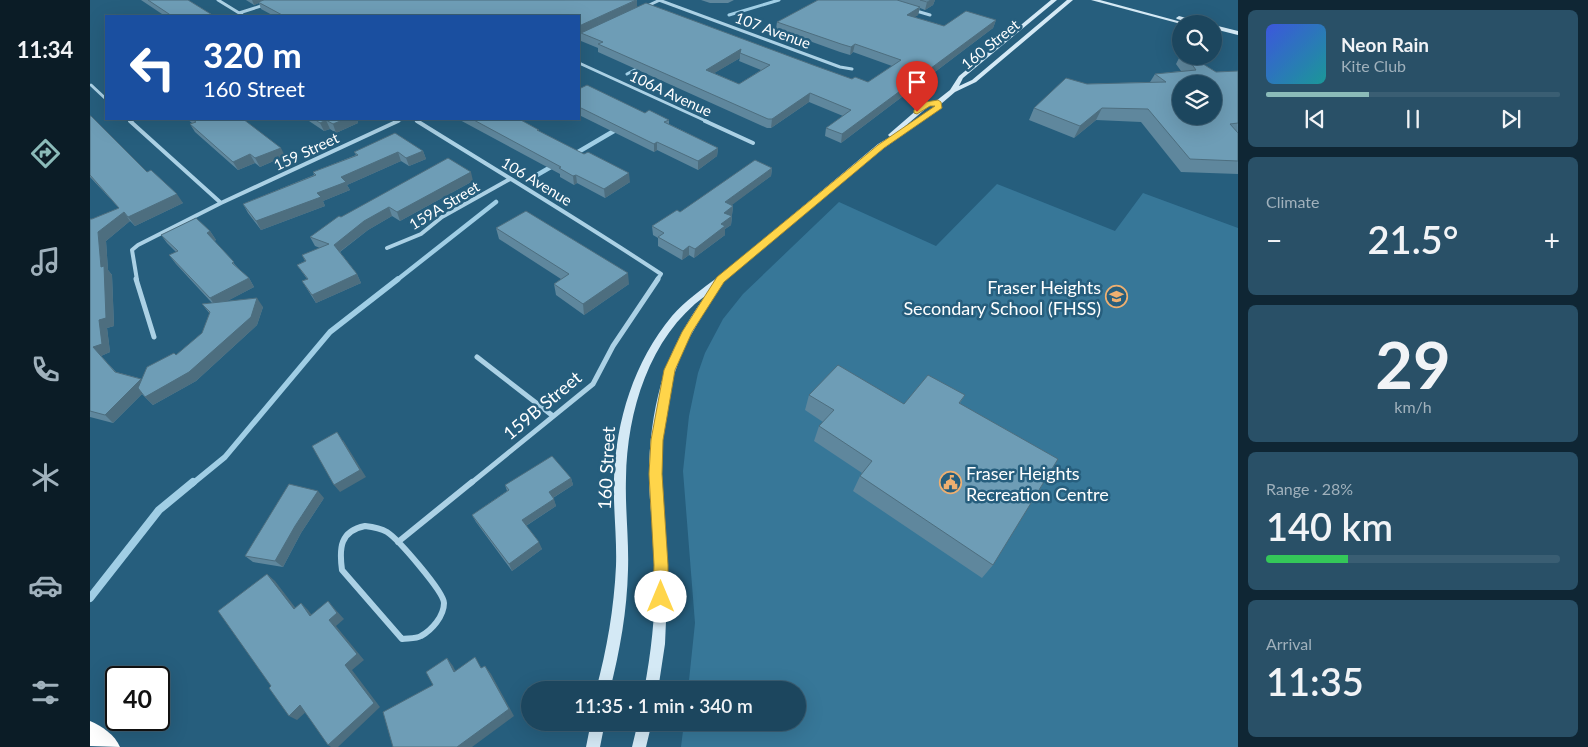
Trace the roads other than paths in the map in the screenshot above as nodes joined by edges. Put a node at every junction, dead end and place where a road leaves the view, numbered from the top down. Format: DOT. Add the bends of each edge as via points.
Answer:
graph roads {
  1 [pos="218,0"];
  2 [pos="660,0"];
  3 [pos="1054,0"];
  4 [pos="1070,0"];
  5 [pos="1094,0"];
  6 [pos="1111,0"];
  7 [pos="271,2"];
  8 [pos="906,7"];
  9 [pos="642,8"];
  10 [pos="239,13"];
  11 [pos="242,15"];
  12 [pos="930,15"];
  13 [pos="1172,16"];
  14 [pos="1172,20"];
  15 [pos="1021,28"];
  16 [pos="1222,29"];
  17 [pos="1222,33"];
  18 [pos="1238,33"];
  19 [pos="1238,37"];
  20 [pos="1000,60"];
  21 [pos="580,63"];
  22 [pos="852,69"];
  23 [pos="90,85"];
  24 [pos="953,91"];
  25 [pos="105,98"];
  26 [pos="129,120"];
  27 [pos="400,120"];
  28 [pos="416,120"];
  29 [pos="753,143"];
  30 [pos="510,179"];
  31 [pos="221,203"];
  32 [pos="387,248"];
  33 [pos="648,265"];
  34 [pos="721,279"];
  35 [pos="154,337"];
  36 [pos="477,357"];
  37 [pos="553,416"];
  38 [pos="398,542"];
  39 [pos="605,681"];
  40 [pos="652,681"];
  41 [pos="596,731"];
  42 [pos="643,731"];
  43 [pos="90,732"];
  44 [pos="109,747"];
  45 [pos="593,747"];
  46 [pos="639,747"];
  1 -- 10 [label="street"];
  2 -- 9 [label="street"];
  2 -- 22 [label="street, 107 Avenue"];
  3 -- 15 [label="street, 160 Street"];
  4 -- 20 [label="street, 160 Street"];
  5 -- 14 [label="street"];
  6 -- 13 [label="street"];
  7 -- 10 [label="street"];
  8 -- 12 [label="street"];
  10 -- 11 [label="street"];
  15 -- 20 [label="street" via="1023,34 1002,51"];
  15 -- 24 [label="street, 160 Street" via="962,77"];
  16 -- 18 [label="street"];
  17 -- 19 [label="street"];
  20 -- 24 [label="street, 160 Street" via="974,81"];
  21 -- 29 [label="street, 106A Avenue"];
  23 -- 25 [label="street"];
  24 -- 34 [label="street, 160 Street" via="938,102 940,106 881,146"];
  26 -- 31 [label="street"];
  27 -- 31 [label="street, 159 Street"];
  28 -- 30 [label="street, 106 Avenue"];
  30 -- 32 [label="street, 159A Street" via="442,217 420,234"];
  30 -- 33 [label="street, 106 Avenue"];
  31 -- 35 [label="street, 159 Street" via="132,250 135,274"];
  33 -- 37 [label="street, 159B Street" via="661,274 613,346 593,384"];
  34 -- 39 [label="street, 160 Street" via="696,296 666,329 648,358 633,394 621,459 623,543 620,603"];
  34 -- 40 [label="street, 160 Street" via="694,318 676,354 662,406 655,474 661,612"];
  36 -- 37 [label="street"];
  37 -- 38 [label="street, 159B Street"];
  38 -- 38 [label="street" via="438,589 444,602 440,618 420,637 402,639 342,570 338,556 341,542 350,531 362,526 382,528"];
  41 -- 45 [label="street"];
  42 -- 46 [label="street"];
  43 -- 44 [label="highway"];
}
